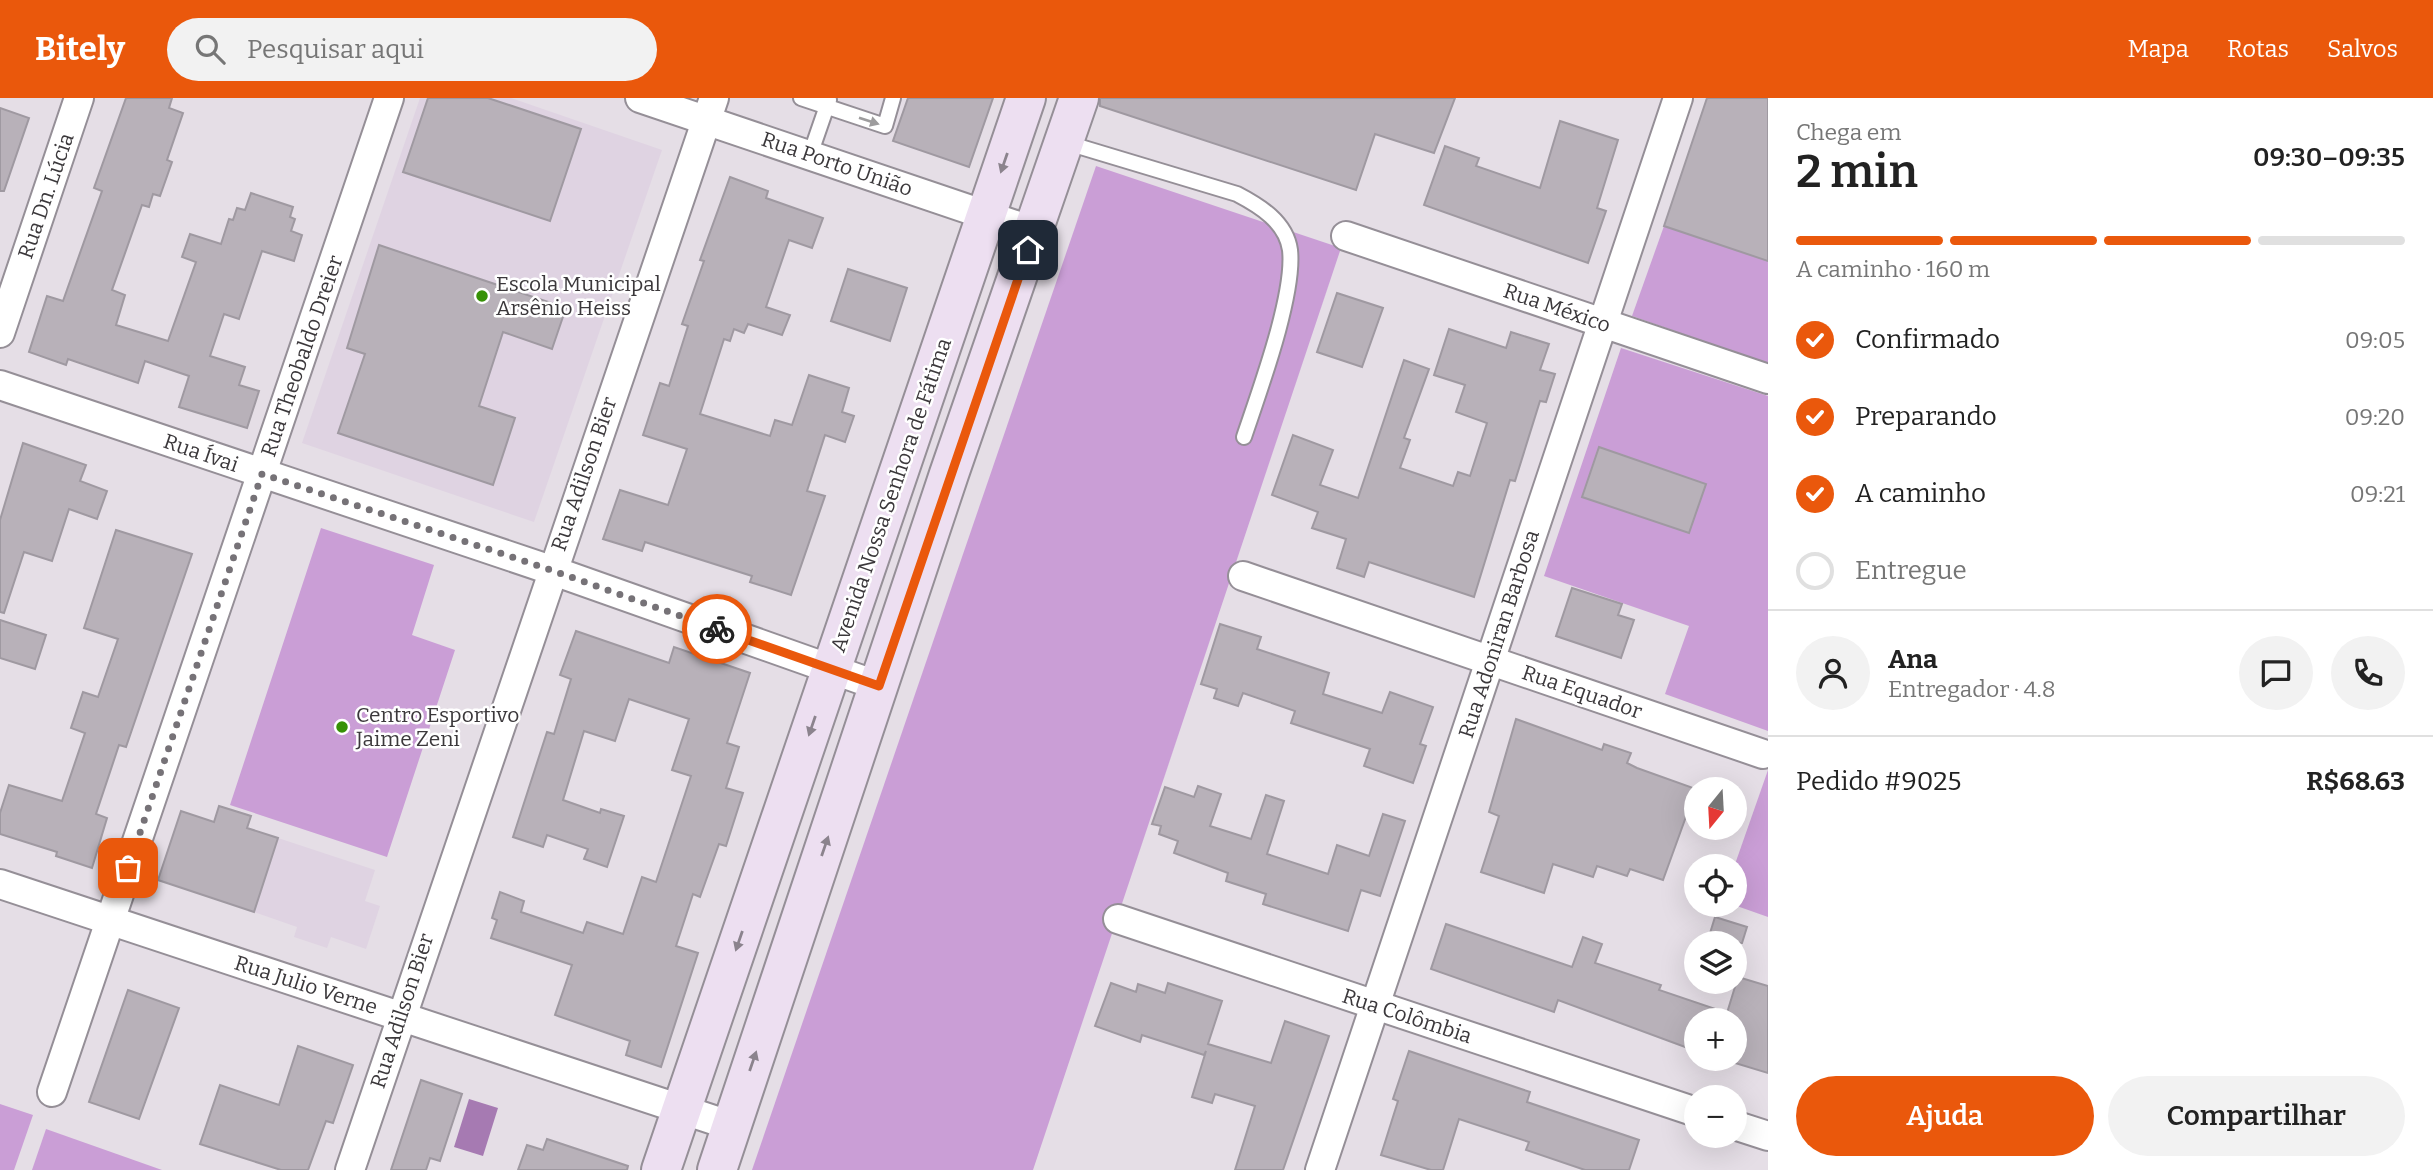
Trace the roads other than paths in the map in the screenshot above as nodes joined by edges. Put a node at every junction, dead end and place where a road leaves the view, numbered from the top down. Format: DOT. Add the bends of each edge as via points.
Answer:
graph roads {
  1 [pos="79,98"];
  2 [pos="389,98"];
  3 [pos="640,98"];
  4 [pos="801,98"];
  5 [pos="892,98"];
  6 [pos="1026,98"];
  7 [pos="1079,98"];
  8 [pos="1678,98"];
  9 [pos="828,102"];
  10 [pos="710,109"];
  11 [pos="1064,142"];
  12 [pos="810,155"];
  13 [pos="986,214"];
  14 [pos="1033,231"];
  15 [pos="1346,236"];
  16 [pos="1603,323"];
  17 [pos="0,333"];
  18 [pos="1768,379"];
  19 [pos="0,385"];
  20 [pos="1244,437"];
  21 [pos="262,474"];
  22 [pos="551,570"];
  23 [pos="1242,576"];
  24 [pos="1490,660"];
  25 [pos="831,670"];
  26 [pos="879,686"];
  27 [pos="1763,754"];
  28 [pos="0,884"];
  29 [pos="1118,919"];
  30 [pos="110,921"];
  31 [pos="1375,1005"];
  32 [pos="400,1015"];
  33 [pos="52,1092"];
  34 [pos="1684,1108"];
  35 [pos="682,1110"];
  36 [pos="732,1126"];
  37 [pos="1747,1129"];
  38 [pos="1768,1136"];
  39 [pos="350,1170"];
  40 [pos="661,1170"];
  41 [pos="717,1170"];
  42 [pos="1320,1170"];
  1 -- 17 [label="street, Rua Dn. Lúcia"];
  2 -- 21 [label="street, Rua Theobaldo Dreier"];
  3 -- 10 [label="street, Rua Porto União"];
  4 -- 9 [label="lane"];
  9 -- 5 [label="lane, one-way" via="885,126"];
  6 -- 13 [label="street, Avenida Nossa Senhora de Fátima, one-way"];
  7 -- 11 [label="street"];
  8 -- 16 [label="street, Rua Adoniran Barbosa"];
  9 -- 12 [label="lane"];
  10 -- 12 [label="street, Rua Porto União"];
  10 -- 22 [label="street, Rua Adilson Bier"];
  11 -- 14 [label="street"];
  11 -- 20 [label="lane" via="1237,194 1261,206 1277,222 1290,249 1285,293 1268,366"];
  12 -- 13 [label="street, Rua Porto União"];
  13 -- 14 [label="street, Rua Porto União"];
  13 -- 25 [label="street, Avenida Nossa Senhora de Fátima"];
  14 -- 26 [label="street"];
  15 -- 16 [label="street, Rua México"];
  16 -- 18 [label="street, Rua México"];
  16 -- 24 [label="street, Rua Adoniran Barbosa"];
  19 -- 21 [label="street, Rua Ívai"];
  21 -- 22 [label="street, Rua Ívai"];
  21 -- 30 [label="street, Rua Theobaldo Dreier"];
  22 -- 25 [label="street, Rua Ívai"];
  22 -- 32 [label="street, Rua Adilson Bier"];
  23 -- 24 [label="street, Rua Equador"];
  24 -- 27 [label="street, Rua Equador"];
  24 -- 31 [label="street, Rua Adoniran Barbosa"];
  25 -- 26 [label="street, Rua Ívai"];
  25 -- 35 [label="street, Avenida Nossa Senhora de Fátima, one-way"];
  36 -- 26 [label="street, one-way"];
  28 -- 30 [label="street, Rua Julio Verne"];
  29 -- 31 [label="street, Rua Colômbia"];
  30 -- 32 [label="street, Rua Julio Verne"];
  30 -- 33 [label="street, Rua Theobaldo Dreier"];
  31 -- 34 [label="street, Rua Colômbia"];
  31 -- 42 [label="street, Rua Adoniran Barbosa"];
  32 -- 35 [label="street, Rua Julio Verne"];
  32 -- 39 [label="street, Rua Adilson Bier"];
  35 -- 36 [label="street, Rua Julio Verne"];
  35 -- 40 [label="street, Avenida Nossa Senhora de Fátima"];
  36 -- 41 [label="street"];
  37 -- 38 [label="street"];
}
